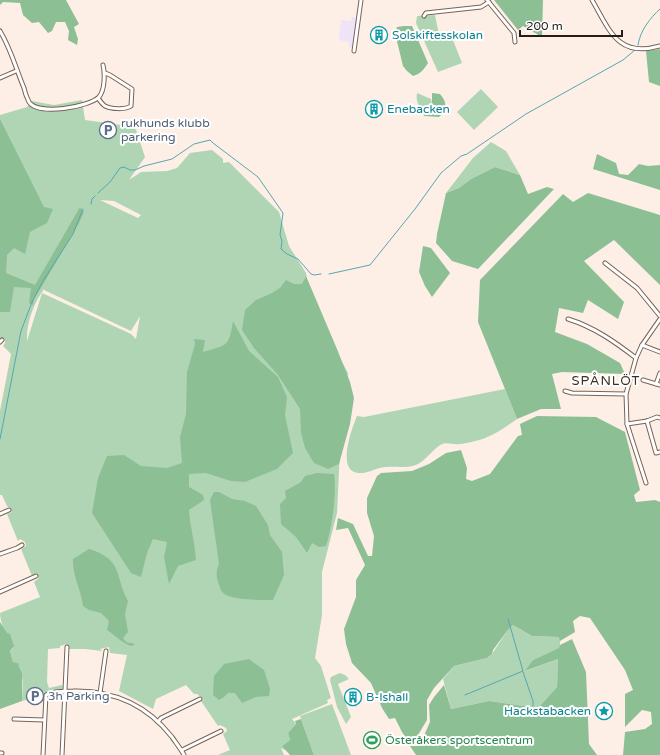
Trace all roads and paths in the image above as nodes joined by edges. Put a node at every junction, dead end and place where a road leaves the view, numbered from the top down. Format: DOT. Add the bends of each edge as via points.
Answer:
graph roads {
  1 [pos="361,0"];
  2 [pos="592,0"];
  3 [pos="488,1"];
  4 [pos="424,16"];
  5 [pos="0,31"];
  6 [pos="515,42"];
  7 [pos="660,46"];
  8 [pos="354,51"];
  9 [pos="103,65"];
  10 [pos="16,71"];
  11 [pos="105,73"];
  12 [pos="0,78"];
  13 [pos="98,98"];
  14 [pos="605,263"];
  15 [pos="660,318"];
  16 [pos="568,320"];
  17 [pos="642,345"];
  18 [pos="660,352"];
  19 [pos="636,358"];
  20 [pos="660,374"];
  21 [pos="643,380"];
  22 [pos="658,385"];
  23 [pos="565,391"];
  24 [pos="626,394"];
  25 [pos="660,418"];
  26 [pos="647,421"];
  27 [pos="627,424"];
  28 [pos="660,452"];
  29 [pos="646,483"];
  30 [pos="9,510"];
  31 [pos="0,514"];
  32 [pos="22,545"];
  33 [pos="0,554"];
  34 [pos="36,576"];
  35 [pos="0,592"];
  36 [pos="67,647"];
  37 [pos="106,651"];
  38 [pos="64,691"];
  39 [pos="100,693"];
  40 [pos="200,698"];
  41 [pos="14,719"];
  42 [pos="44,720"];
  43 [pos="158,722"];
  44 [pos="221,731"];
  45 [pos="182,750"];
  46 [pos="43,755"];
  47 [pos="62,755"];
  48 [pos="184,755"];
  1 -- 8 [label="street"];
  2 -- 7 [label="street" via="616,39 623,44 644,50"];
  3 -- 4 [label="street" via="481,7 426,13"];
  3 -- 6 [label="street" via="514,33"];
  5 -- 10 [label="street"];
  9 -- 11 [label="street"];
  10 -- 12 [label="street"];
  10 -- 13 [label="street" via="30,103 37,108 64,108 85,104"];
  11 -- 13 [label="street" via="101,95"];
  11 -- 13 [label="street" via="132,89 131,106 107,107"];
  14 -- 15 [label="street" via="637,288"];
  15 -- 17 [label="street"];
  16 -- 19 [label="street" via="583,323 610,338"];
  17 -- 18 [label="street"];
  17 -- 19 [label="street"];
  19 -- 24 [label="street"];
  20 -- 22 [label="street"];
  21 -- 22 [label="street"];
  23 -- 24 [label="street"];
  24 -- 27 [label="street"];
  25 -- 26 [label="street"];
  26 -- 27 [label="street"];
  26 -- 28 [label="street" via="656,453"];
  27 -- 29 [label="street"];
  30 -- 31 [label="street"];
  32 -- 33 [label="street"];
  34 -- 35 [label="street"];
  36 -- 38 [label="street"];
  37 -- 39 [label="street"];
  38 -- 39 [label="street"];
  38 -- 42 [label="street" via="46,695"];
  38 -- 47 [label="street"];
  39 -- 43 [label="street" via="134,705 149,713"];
  40 -- 43 [label="street"];
  41 -- 42 [label="street"];
  42 -- 46 [label="street"];
  43 -- 45 [label="street"];
  44 -- 45 [label="street"];
  45 -- 48 [label="street"];
}
